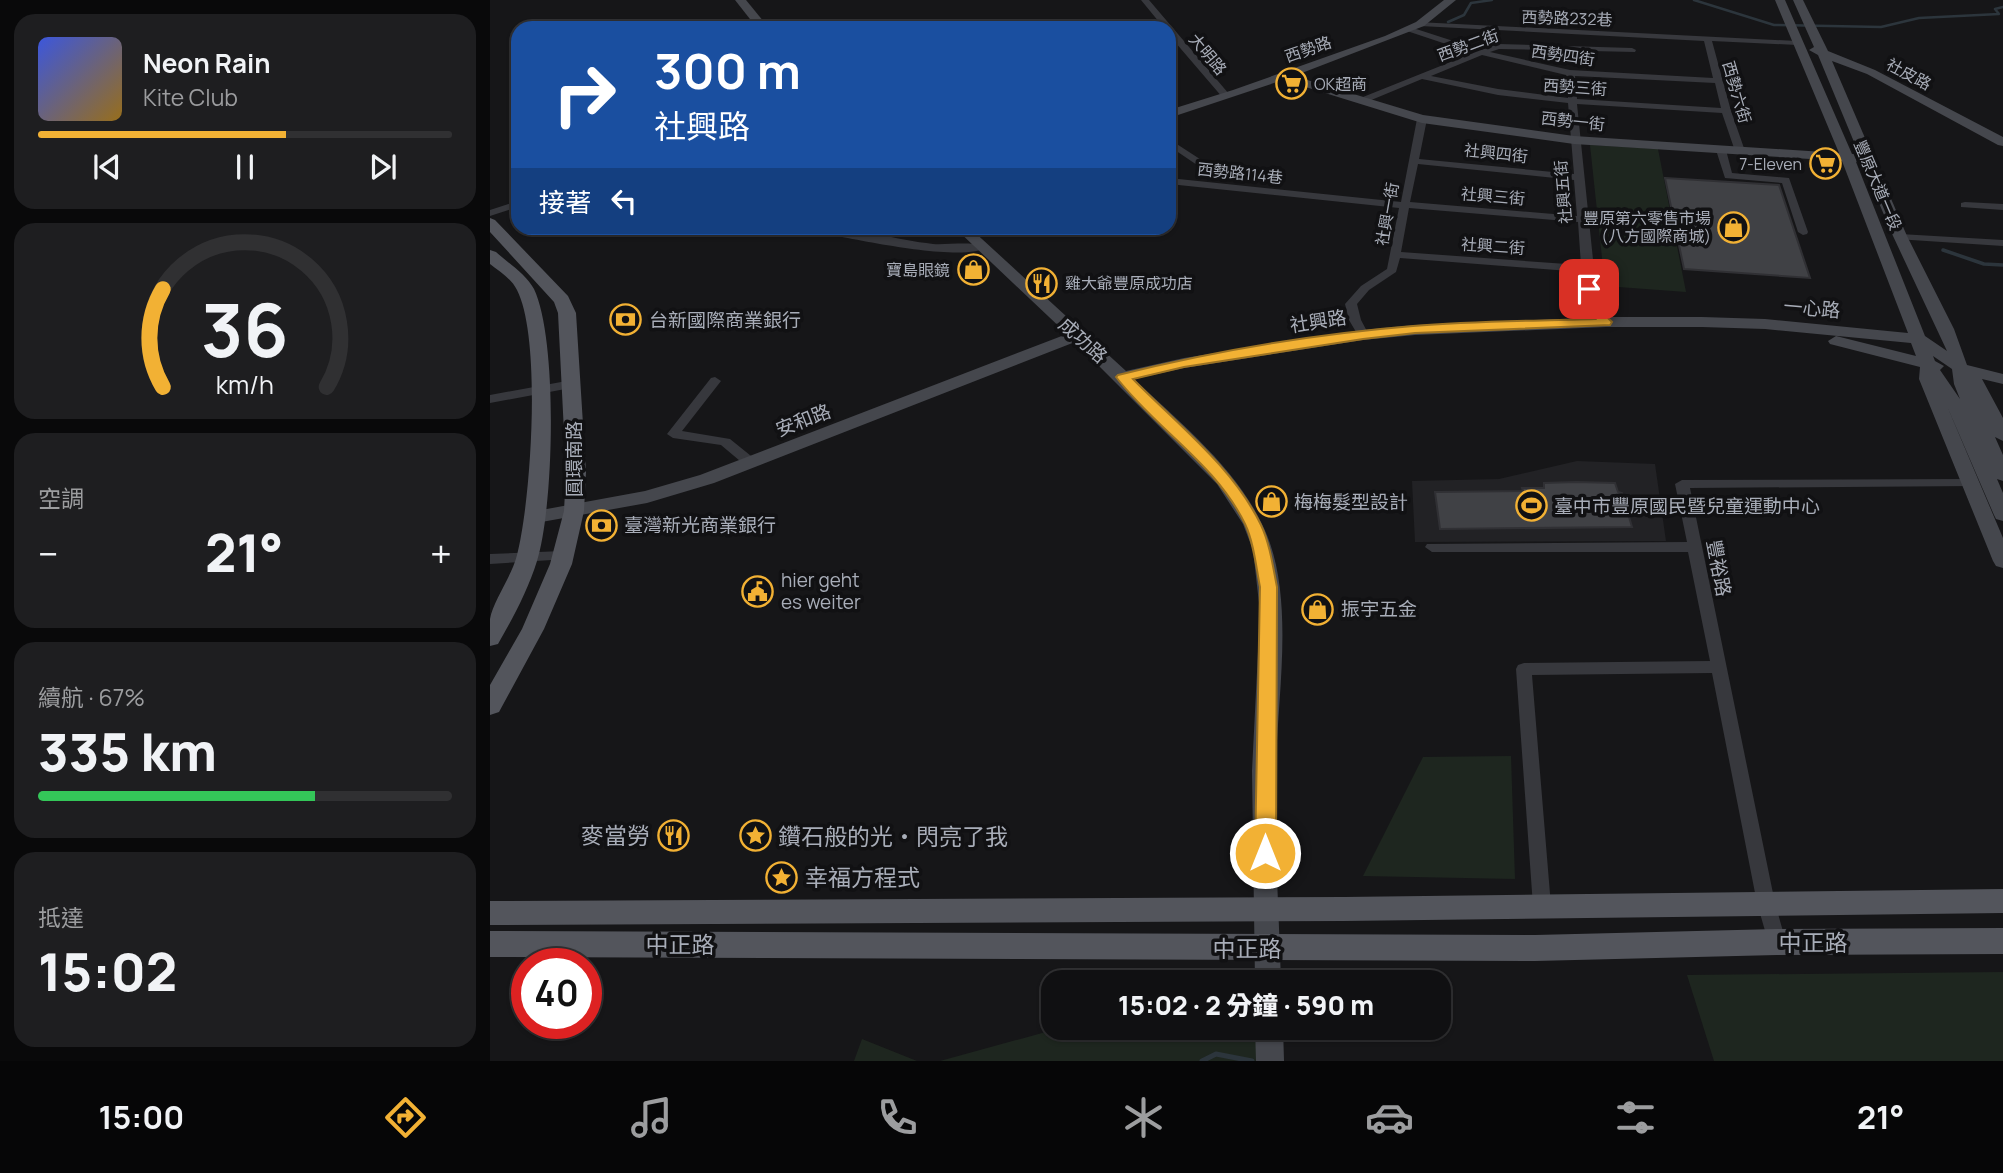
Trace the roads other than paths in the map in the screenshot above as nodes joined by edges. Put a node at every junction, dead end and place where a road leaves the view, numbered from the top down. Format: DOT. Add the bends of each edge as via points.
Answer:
graph roads {
  1 [pos="740,0"];
  2 [pos="1145,0"];
  3 [pos="1451,0"];
  4 [pos="1780,0"];
  5 [pos="1798,0"];
  6 [pos="757,21"];
  7 [pos="1162,21"];
  8 [pos="1415,26"];
  9 [pos="1630,34"];
  10 [pos="1176,38"];
  11 [pos="1708,40"];
  12 [pos="1797,43"];
  13 [pos="1820,52"];
  14 [pos="1482,53"];
  15 [pos="1636,63"];
  16 [pos="1570,73"];
  17 [pos="1281,76"];
  18 [pos="1423,77"];
  19 [pos="1718,81"];
  20 [pos="1226,96"];
  21 [pos="1361,102"];
  22 [pos="1571,102"];
  23 [pos="1726,111"];
  24 [pos="1176,112"];
  25 [pos="1422,119"];
  26 [pos="1574,140"];
  27 [pos="2002,140"];
  28 [pos="1176,147"];
  29 [pos="1721,150"];
  30 [pos="1740,150"];
  31 [pos="1847,157"];
  32 [pos="1868,159"];
  33 [pos="1413,161"];
  34 [pos="1203,165"];
  35 [pos="1577,177"];
  36 [pos="1176,182"];
  37 [pos="1404,205"];
  38 [pos="1965,205"];
  39 [pos="511,206"];
  40 [pos="2003,207"];
  41 [pos="490,213"];
  42 [pos="1581,219"];
  43 [pos="490,223"];
  44 [pos="1803,232"];
  45 [pos="862,235"];
  46 [pos="969,235"];
  47 [pos="1900,237"];
  48 [pos="2003,243"];
  49 [pos="982,247"];
  50 [pos="490,255"];
  51 [pos="1396,255"];
  52 [pos="1587,270"];
  53 [pos="1606,322"];
  54 [pos="1784,326"];
  55 [pos="1076,335"];
  56 [pos="1363,335"];
  57 [pos="1919,339"];
  58 [pos="1928,366"];
  59 [pos="1961,368"];
  60 [pos="1123,377"];
  61 [pos="2003,379"];
  62 [pos="715,381"];
  63 [pos="572,384"];
  64 [pos="540,390"];
  65 [pos="490,399"];
  66 [pos="1966,413"];
  67 [pos="2003,436"];
  68 [pos="751,463"];
  69 [pos="2003,475"];
  70 [pos="1970,482"];
  71 [pos="574,511"];
  72 [pos="2003,515"];
  73 [pos="536,517"];
  74 [pos="1432,547"];
  75 [pos="1695,547"];
  76 [pos="563,556"];
  77 [pos="490,559"];
  78 [pos="527,560"];
  79 [pos="2003,561"];
  80 [pos="490,638"];
  81 [pos="1719,667"];
  82 [pos="490,706"];
  83 [pos="2003,901"];
  84 [pos="1766,903"];
  85 [pos="1542,906"];
  86 [pos="1266,909"];
  87 [pos="490,913"];
  88 [pos="1777,942"];
  89 [pos="2003,942"];
  90 [pos="490,944"];
  91 [pos="1267,948"];
  92 [pos="1268,970"];
  93 [pos="1269,1040"];
  94 [pos="1270,1061"];
  1 -- 6 [label="street"];
  2 -- 7 [label="street, 大明路"];
  3 -- 8 [label="street, 西勢路"];
  4 -- 12 [label="street, 豐原大道一段"];
  5 -- 13 [label="street, 豐原大道一段"];
  8 -- 9 [label="street, 西勢路232巷"];
  8 -- 14 [label="street, 西勢四街"];
  8 -- 17 [label="street, 西勢路"];
  9 -- 11 [label="street, 西勢路232巷"];
  9 -- 15 [label="street"];
  10 -- 20 [label="street, 大明路"];
  11 -- 12 [label="street, 西勢路232巷"];
  11 -- 19 [label="street, 西勢六街"];
  12 -- 13 [label="street, 社皮路"];
  12 -- 31 [label="street, 豐原大道一段"];
  13 -- 27 [label="street, 社皮路" via="1871,72"];
  13 -- 32 [label="street, 豐原大道一段"];
  14 -- 15 [label="street, 西勢二街" via="1516,45"];
  14 -- 16 [label="street, 西勢四街"];
  14 -- 18 [label="street, 西勢二街"];
  15 -- 16 [label="street, 西勢四街"];
  15 -- 19 [label="street, 西勢四街"];
  16 -- 22 [label="street, 社興五街"];
  17 -- 20 [label="street, 西勢路"];
  17 -- 21 [label="street, 西勢一街"];
  18 -- 21 [label="street, 西勢二街"];
  18 -- 22 [label="street, 西勢三街" via="1471,89"];
  19 -- 23 [label="street, 西勢六街"];
  20 -- 24 [label="street, 西勢路"];
  21 -- 25 [label="street, 西勢一街"];
  22 -- 23 [label="street, 西勢三街"];
  22 -- 26 [label="street, 社興五街"];
  23 -- 30 [label="street, 西勢六街"];
  25 -- 26 [label="street, 西勢一街"];
  25 -- 33 [label="street, 社興一街"];
  26 -- 29 [label="street, 西勢一街"];
  26 -- 35 [label="street, 社興五街"];
  28 -- 34 [label="street"];
  29 -- 30 [label="street, 西勢一街"];
  29 -- 44 [label="street" via="1728,176 1786,180"];
  30 -- 31 [label="street, 西勢一街"];
  31 -- 32 [label="street, 西勢一街"];
  31 -- 57 [label="street, 豐原大道一段"];
  32 -- 47 [label="street, 豐原大道一段"];
  33 -- 35 [label="street, 社興四街"];
  33 -- 37 [label="street, 社興一街"];
  35 -- 42 [label="street, 社興五街"];
  36 -- 37 [label="street, 西勢路114巷"];
  37 -- 42 [label="street, 社興三街"];
  37 -- 51 [label="street, 社興一街"];
  38 -- 40 [label="street"];
  39 -- 41 [label="street"];
  42 -- 52 [label="street, 社興五街"];
  43 -- 63 [label="main road, 圓環南路" via="562,300"];
  45 -- 49 [label="street" via="954,248"];
  46 -- 49 [label="street, 成功路"];
  47 -- 48 [label="street"];
  47 -- 59 [label="street, 豐原大道一段"];
  49 -- 55 [label="street, 成功路"];
  50 -- 64 [label="main road, 圓環南路" via="526,291 536,318"];
  51 -- 52 [label="street, 社興二街"];
  51 -- 56 [label="street, 社興一街" via="1392,270 1351,304"];
  52 -- 53 [label="street, 社興五街" via="1592,309"];
  53 -- 54 [label="street, 一心路"];
  53 -- 56 [label="street, 社興路"];
  54 -- 57 [label="street, 一心路"];
  54 -- 58 [label="street"];
  55 -- 60 [label="street, 成功路"];
  55 -- 68 [label="street, 安和路"];
  56 -- 60 [label="street, 社興路"];
  57 -- 58 [label="street, 豐原大道一段"];
  57 -- 59 [label="street, 一心路"];
  58 -- 59 [label="street"];
  58 -- 66 [label="street, 豐原大道一段"];
  58 -- 70 [label="street, 豐原大道一段" via="1927,379"];
  59 -- 61 [label="street, 一心路"];
  59 -- 66 [label="street, 豐原大道一段"];
  59 -- 67 [label="street, 豐原大道一段" via="1978,384"];
  60 -- 86 [label="street, 成功路" via="1229,484 1254,525 1261,548 1269,587"];
  62 -- 68 [label="street" via="673,434 725,442"];
  63 -- 64 [label="street"];
  63 -- 71 [label="main road, 圓環南路"];
  64 -- 65 [label="street"];
  64 -- 73 [label="main road, 圓環南路"];
  66 -- 69 [label="street"];
  66 -- 72 [label="street"];
  68 -- 71 [label="street, 安和路" via="647,497"];
  70 -- 75 [label="street, 豐裕路" via="1682,484"];
  70 -- 79 [label="street, 豐原大道一段"];
  71 -- 73 [label="street, 安和路"];
  71 -- 76 [label="main road, 圓環南路"];
  73 -- 78 [label="main road, 圓環南路"];
  74 -- 75 [label="street"];
  75 -- 81 [label="street, 豐裕路"];
  76 -- 78 [label="street"];
  76 -- 82 [label="main road, 圓環南路" via="533,629"];
  77 -- 78 [label="street"];
  78 -- 80 [label="main road, 圓環南路"];
  81 -- 84 [label="street, 豐裕路"];
  81 -- 85 [label="street" via="1524,669"];
  83 -- 84 [label="main road, 中正路"];
  84 -- 85 [label="main road, 中正路"];
  84 -- 88 [label="street, 豐裕路"];
  85 -- 86 [label="main road, 中正路"];
  86 -- 87 [label="main road, 中正路"];
  86 -- 91 [label="street, 成功路"];
  88 -- 89 [label="main road, 中正路"];
  88 -- 91 [label="main road, 中正路"];
  90 -- 91 [label="main road, 中正路"];
  91 -- 92 [label="street, 成功路"];
  93 -- 94 [label="street"];
}
